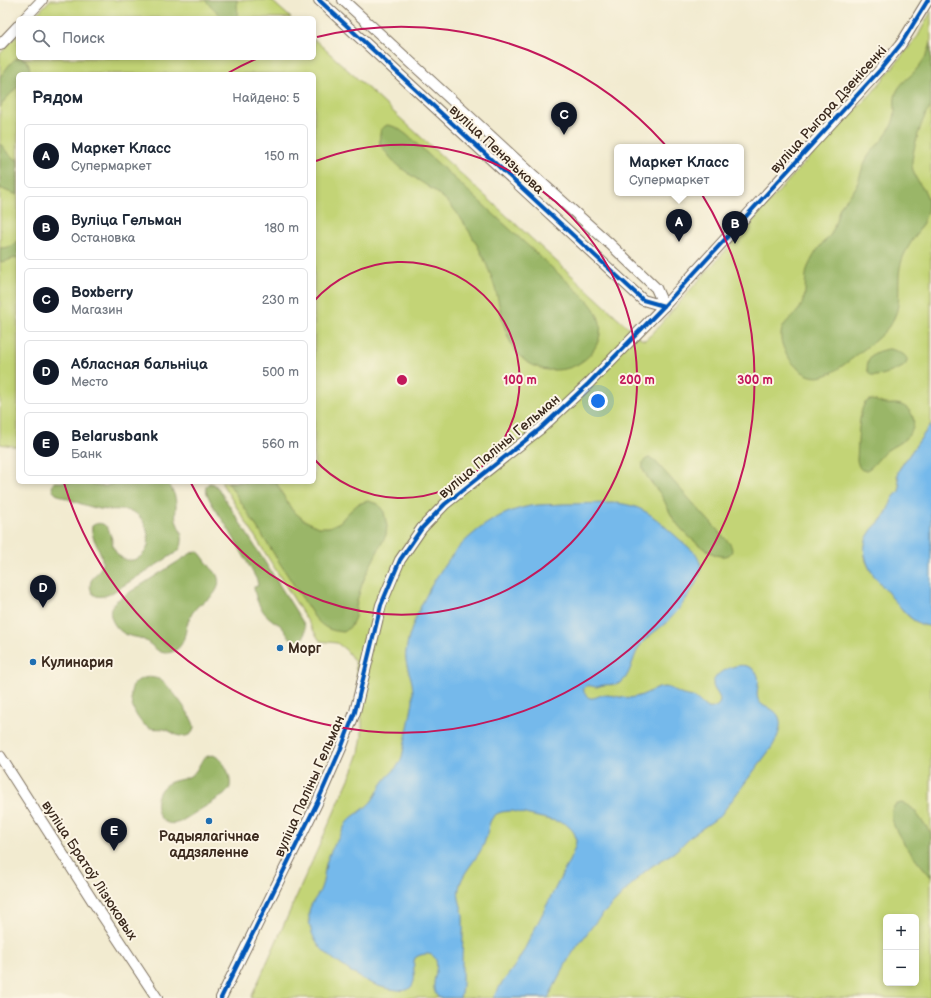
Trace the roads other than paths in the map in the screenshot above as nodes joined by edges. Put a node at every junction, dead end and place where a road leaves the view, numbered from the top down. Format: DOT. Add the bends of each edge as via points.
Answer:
graph roads {
  1 [pos="42,0"];
  2 [pos="319,0"];
  3 [pos="343,0"];
  4 [pos="928,0"];
  5 [pos="27,16"];
  6 [pos="16,28"];
  7 [pos="0,45"];
  8 [pos="664,306"];
  9 [pos="0,756"];
  10 [pos="157,998"];
  11 [pos="221,998"];
  1 -- 5 [label="street"];
  2 -- 8 [label="street, вуліца Пенязькова" via="643,300"];
  3 -- 8 [label="street, вуліца Пенязькова" via="650,282 656,288"];
  4 -- 8 [label="street, вуліца Рыгора Дзенісенкі" via="901,44 880,70"];
  6 -- 7 [label="street"];
  8 -- 11 [label="street, вуліца Паліны Гельман" via="540,429 445,504 422,528 400,560 381,604 355,712 342,746 317,803"];
  9 -- 10 [label="street, вуліца Братоў Лізюковых"];
}
